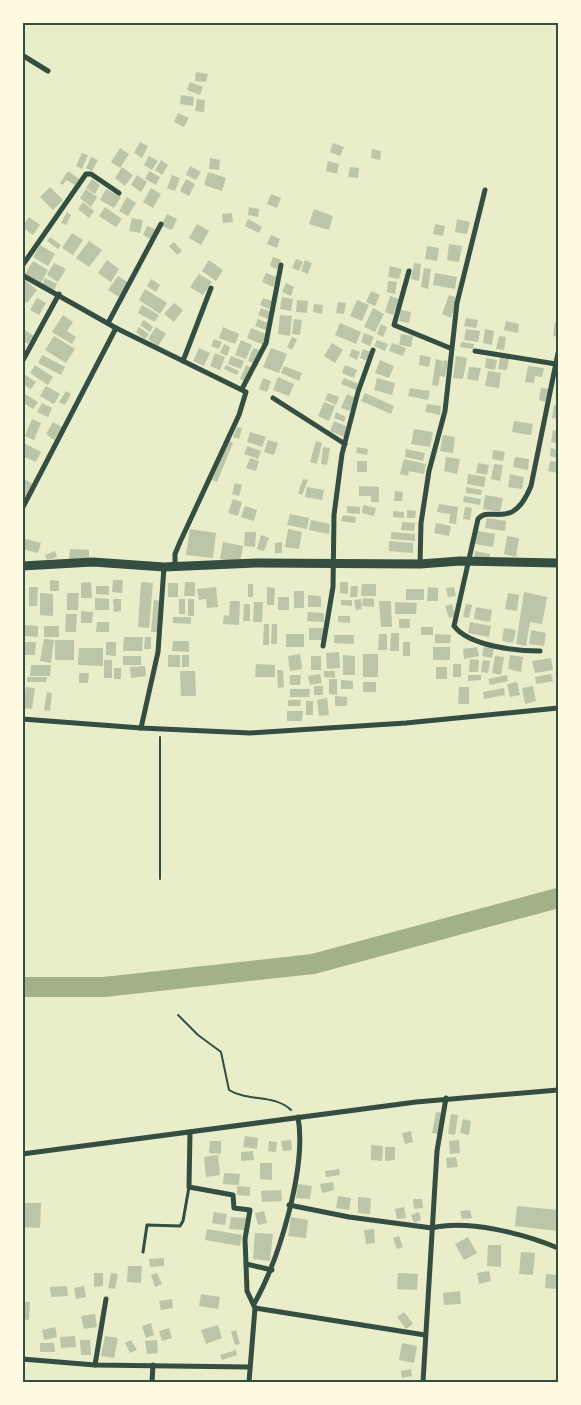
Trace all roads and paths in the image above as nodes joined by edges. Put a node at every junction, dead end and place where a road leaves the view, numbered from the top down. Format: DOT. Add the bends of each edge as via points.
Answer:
graph roads {
  1 [pos="22,55"];
  2 [pos="48,71"];
  3 [pos="485,190"];
  4 [pos="120,193"];
  5 [pos="161,224"];
  6 [pos="281,265"];
  7 [pos="22,266"];
  8 [pos="409,270"];
  9 [pos="22,275"];
  10 [pos="212,288"];
  11 [pos="59,294"];
  12 [pos="108,323"];
  13 [pos="116,328"];
  14 [pos="450,348"];
  15 [pos="373,350"];
  16 [pos="475,351"];
  17 [pos="558,353"];
  18 [pos="182,361"];
  19 [pos="22,362"];
  20 [pos="556,364"];
  21 [pos="242,389"];
  22 [pos="273,398"];
  23 [pos="344,444"];
  24 [pos="22,509"];
  25 [pos="468,562"];
  26 [pos="333,563"];
  27 [pos="558,563"];
  28 [pos="420,564"];
  29 [pos="22,566"];
  30 [pos="175,566"];
  31 [pos="164,567"];
  32 [pos="323,646"];
  33 [pos="540,651"];
  34 [pos="558,708"];
  35 [pos="22,719"];
  36 [pos="141,728"];
  37 [pos="160,730"];
  38 [pos="160,880"];
  39 [pos="178,1015"];
  40 [pos="558,1090"];
  41 [pos="446,1098"];
  42 [pos="298,1117"];
  43 [pos="190,1132"];
  44 [pos="22,1154"];
  45 [pos="189,1186"];
  46 [pos="289,1205"];
  47 [pos="432,1228"];
  48 [pos="558,1248"];
  49 [pos="143,1252"];
  50 [pos="246,1264"];
  51 [pos="272,1270"];
  52 [pos="106,1300"];
  53 [pos="254,1306"];
  54 [pos="425,1335"];
  55 [pos="22,1359"];
  56 [pos="95,1365"];
  57 [pos="153,1365"];
  58 [pos="248,1367"];
  59 [pos="152,1382"];
  60 [pos="249,1382"];
  61 [pos="424,1382"];
  1 -- 2 [label="street"];
  3 -- 14 [label="street" via="466,264"];
  4 -- 7 [label="street" via="86,174"];
  5 -- 12 [label="street"];
  6 -- 21 [label="street" via="266,343"];
  8 -- 14 [label="street" via="394,325"];
  9 -- 11 [label="street"];
  10 -- 18 [label="street"];
  11 -- 12 [label="street"];
  11 -- 19 [label="street"];
  12 -- 13 [label="street"];
  13 -- 18 [label="street"];
  13 -- 24 [label="street"];
  14 -- 28 [label="street" via="445,411 427,480 421,523"];
  15 -- 23 [label="street"];
  16 -- 20 [label="street"];
  17 -- 20 [label="street"];
  18 -- 21 [label="street"];
  20 -- 25 [label="street" via="527,496 508,514 480,516"];
  21 -- 30 [label="street" via="246,396 180,542"];
  22 -- 23 [label="street"];
  23 -- 26 [label="street" via="334,514"];
  25 -- 27 [label="main road"];
  25 -- 28 [label="main road"];
  25 -- 33 [label="street" via="454,626 460,633 505,648"];
  26 -- 28 [label="main road"];
  26 -- 30 [label="main road"];
  26 -- 32 [label="street" via="332,604"];
  29 -- 31 [label="main road" via="93,562"];
  30 -- 31 [label="main road"];
  31 -- 36 [label="street" via="158,652"];
  34 -- 37 [label="street" via="259,733"];
  35 -- 36 [label="street"];
  36 -- 37 [label="street"];
  37 -- 38 [label="path"];
  39 -- 42 [label="path" via="221,1052 230,1090 239,1096 286,1105"];
  40 -- 41 [label="street"];
  41 -- 42 [label="street"];
  41 -- 47 [label="street" via="437,1151"];
  42 -- 43 [label="street"];
  42 -- 46 [label="street" via="301,1144"];
  43 -- 44 [label="street"];
  43 -- 45 [label="street"];
  45 -- 49 [label="lane" via="180,1226 147,1225"];
  45 -- 50 [label="street" via="233,1195 234,1208 251,1211"];
  46 -- 47 [label="street"];
  46 -- 51 [label="street"];
  47 -- 48 [label="street" via="474,1225"];
  47 -- 54 [label="street"];
  50 -- 51 [label="street"];
  50 -- 53 [label="street" via="247,1291"];
  51 -- 53 [label="street"];
  52 -- 56 [label="street"];
  53 -- 54 [label="street"];
  53 -- 58 [label="street"];
  54 -- 61 [label="street"];
  55 -- 56 [label="street"];
  56 -- 57 [label="street"];
  57 -- 58 [label="street"];
  57 -- 59 [label="street"];
  58 -- 60 [label="street"];
}
